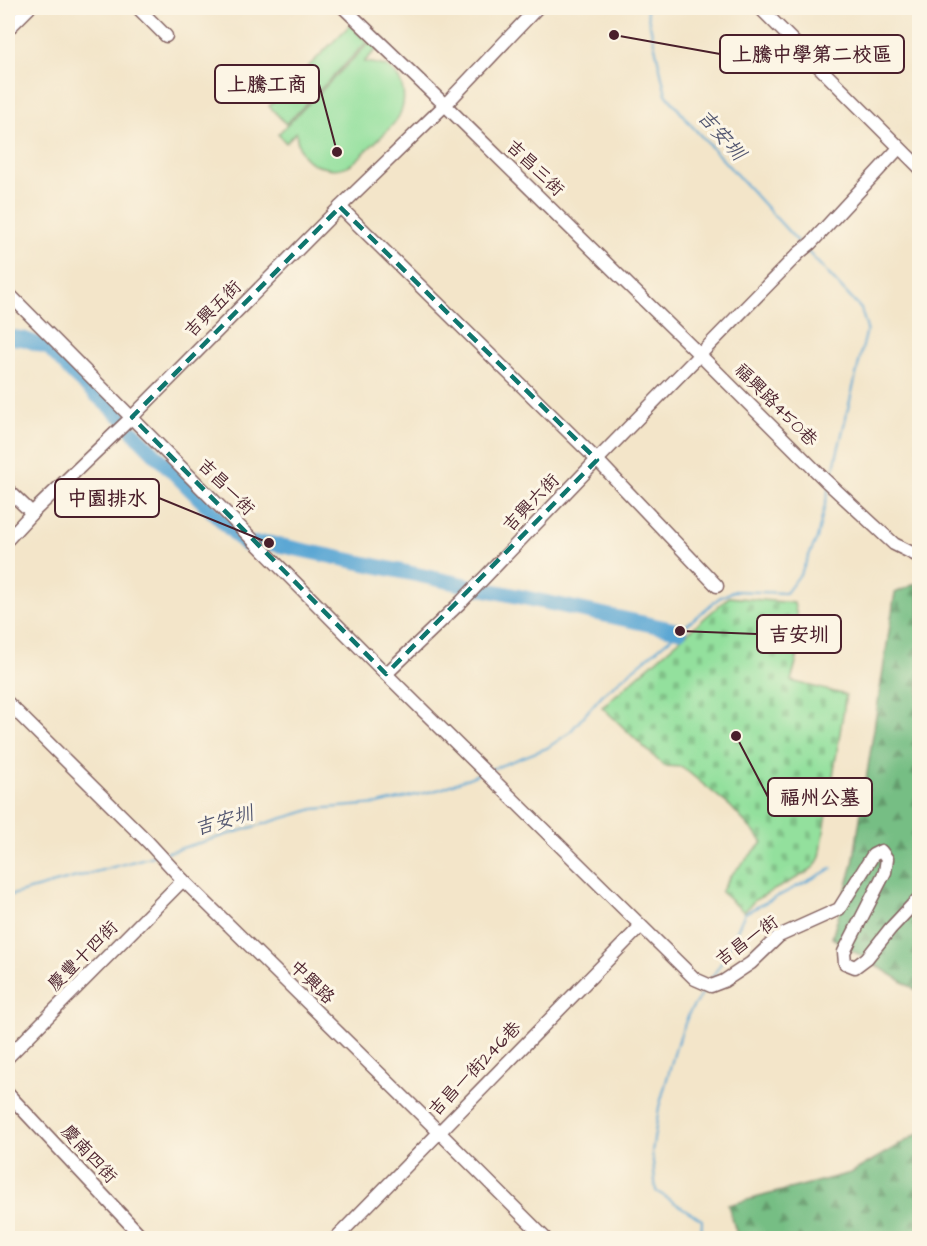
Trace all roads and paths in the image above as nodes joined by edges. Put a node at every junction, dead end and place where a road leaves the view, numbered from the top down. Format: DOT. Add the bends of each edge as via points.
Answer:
graph roads {
  1 [pos="29,8"];
  2 [pos="138,8"];
  3 [pos="344,8"];
  4 [pos="537,8"];
  5 [pos="760,8"];
  6 [pos="8,29"];
  7 [pos="166,36"];
  8 [pos="445,105"];
  9 [pos="899,148"];
  10 [pos="920,168"];
  11 [pos="340,207"];
  12 [pos="8,293"];
  13 [pos="700,355"];
  14 [pos="132,417"];
  15 [pos="597,459"];
  16 [pos="8,490"];
  17 [pos="32,513"];
  18 [pos="8,539"];
  19 [pos="920,556"];
  20 [pos="717,586"];
  21 [pos="386,674"];
  22 [pos="8,703"];
  23 [pos="183,880"];
  24 [pos="920,897"];
  25 [pos="641,926"];
  26 [pos="8,1057"];
  27 [pos="8,1094"];
  28 [pos="439,1131"];
  29 [pos="143,1239"];
  30 [pos="336,1239"];
  31 [pos="545,1239"];
  1 -- 6 [label="street"];
  2 -- 7 [label="street"];
  3 -- 8 [label="street, 吉昌三街"];
  4 -- 8 [label="street, 吉興五街"];
  5 -- 9 [label="street"];
  8 -- 11 [label="street, 吉興五街"];
  8 -- 13 [label="street, 吉昌三街"];
  9 -- 10 [label="street"];
  9 -- 13 [label="street, 吉興六街"];
  11 -- 14 [label="street, 吉興五街"];
  11 -- 15 [label="street"];
  12 -- 14 [label="street, 吉昌一街"];
  13 -- 15 [label="street, 吉興六街"];
  13 -- 19 [label="street, 福興路450巷" via="894,544"];
  14 -- 17 [label="street, 吉興五街"];
  14 -- 21 [label="street, 吉昌一街"];
  15 -- 20 [label="street"];
  15 -- 21 [label="street, 吉興六街" via="462,601"];
  16 -- 17 [label="street"];
  17 -- 18 [label="street, 吉興五街"];
  21 -- 25 [label="street, 吉昌一街"];
  22 -- 23 [label="street, 中興路"];
  23 -- 26 [label="street, 慶豐十四街"];
  23 -- 28 [label="street, 中興路"];
  24 -- 25 [label="street, 吉昌一街" via="867,958 855,967 845,963 843,952 885,872 887,859 881,851 873,855 838,909 779,936 751,963 711,986 695,979"];
  25 -- 28 [label="street, 吉昌一街246巷"];
  27 -- 29 [label="street, 慶南四街"];
  28 -- 30 [label="street, 吉昌一街246巷"];
  28 -- 31 [label="street, 中興路"];
}
